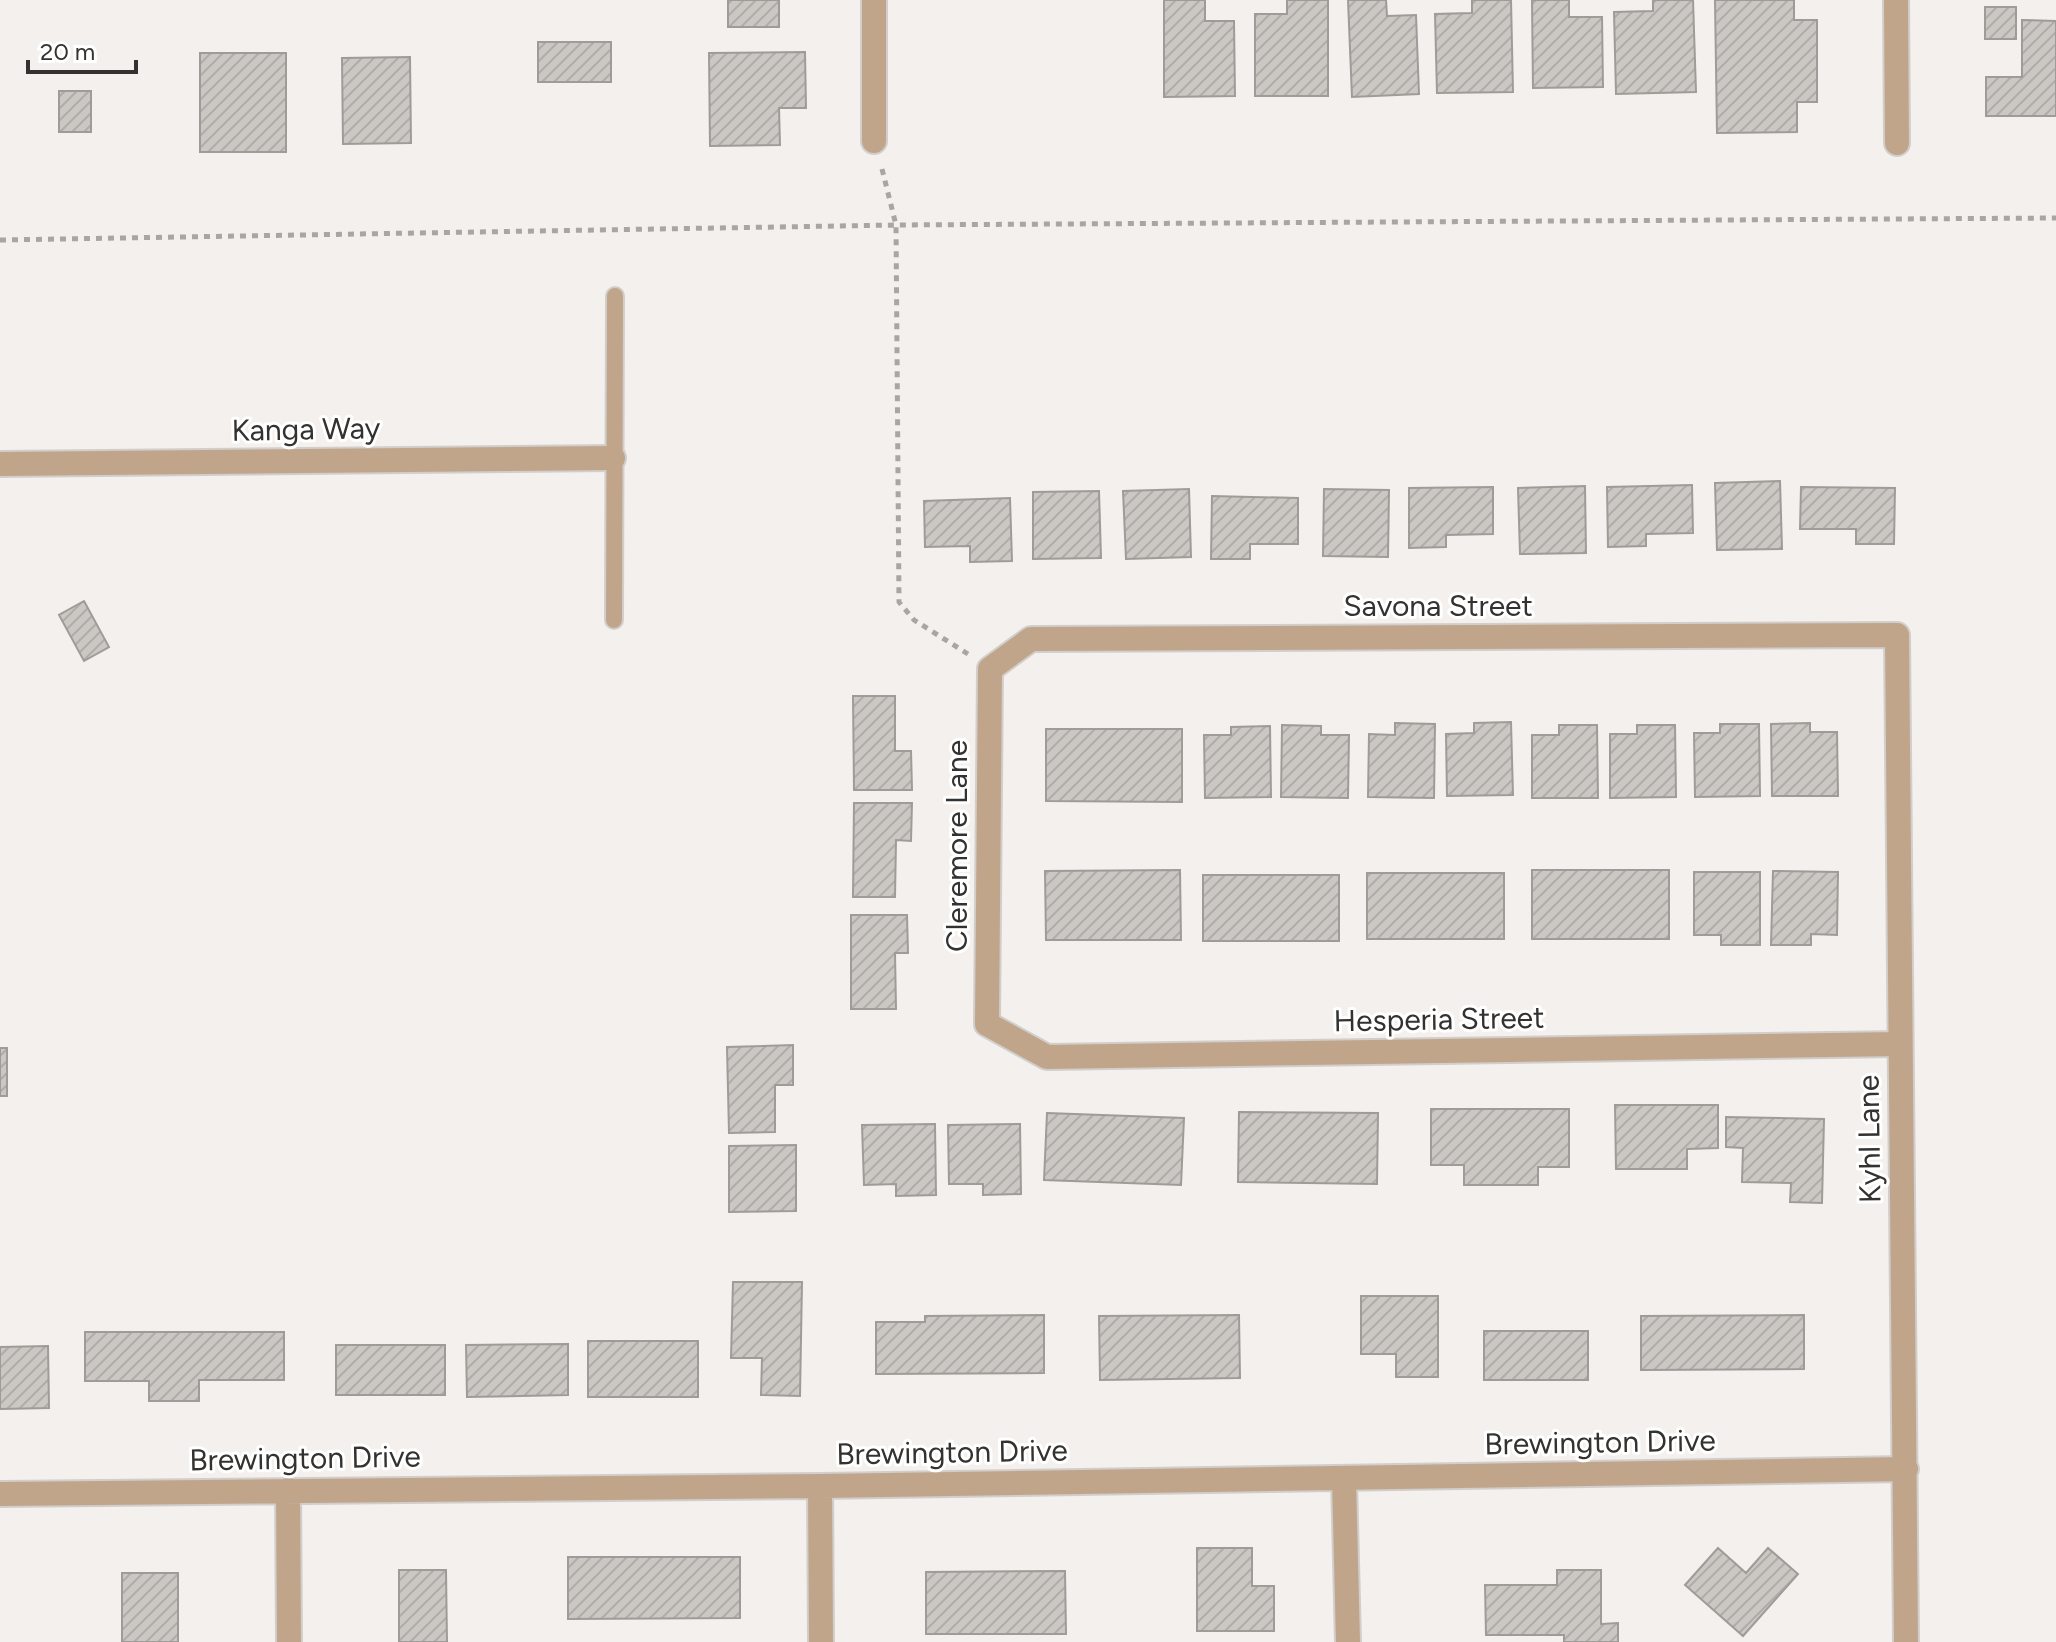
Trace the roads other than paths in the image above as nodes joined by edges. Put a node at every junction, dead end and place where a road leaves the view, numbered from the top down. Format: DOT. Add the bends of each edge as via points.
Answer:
graph roads {
  1 [pos="874,0"];
  2 [pos="1896,0"];
  3 [pos="874,141"];
  4 [pos="1897,143"];
  5 [pos="615,296"];
  6 [pos="613,458"];
  7 [pos="0,464"];
  8 [pos="614,620"];
  9 [pos="1897,635"];
  10 [pos="990,669"];
  11 [pos="987,1024"];
  12 [pos="1900,1044"];
  13 [pos="1906,1469"];
  14 [pos="1344,1479"];
  15 [pos="820,1486"];
  16 [pos="288,1490"];
  17 [pos="0,1494"];
  18 [pos="289,1642"];
  19 [pos="821,1642"];
  20 [pos="1348,1642"];
  21 [pos="1906,1642"];
  1 -- 3 [label="street"];
  2 -- 4 [label="street"];
  5 -- 6 [label="lane"];
  6 -- 7 [label="street, Kanga Way"];
  6 -- 8 [label="lane"];
  9 -- 10 [label="street, Savona Street" via="1031,639"];
  9 -- 12 [label="street, Kyhl Lane"];
  10 -- 11 [label="street, Cleremore Lane"];
  11 -- 12 [label="street, Hesperia Street" via="1047,1057"];
  12 -- 13 [label="street, Kyhl Lane"];
  13 -- 14 [label="street, Brewington Drive"];
  13 -- 21 [label="street, Kyhl Lane"];
  14 -- 15 [label="street, Brewington Drive"];
  14 -- 20 [label="street"];
  15 -- 16 [label="street, Brewington Drive"];
  15 -- 19 [label="street"];
  16 -- 17 [label="street, Brewington Drive"];
  16 -- 18 [label="street"];
}
